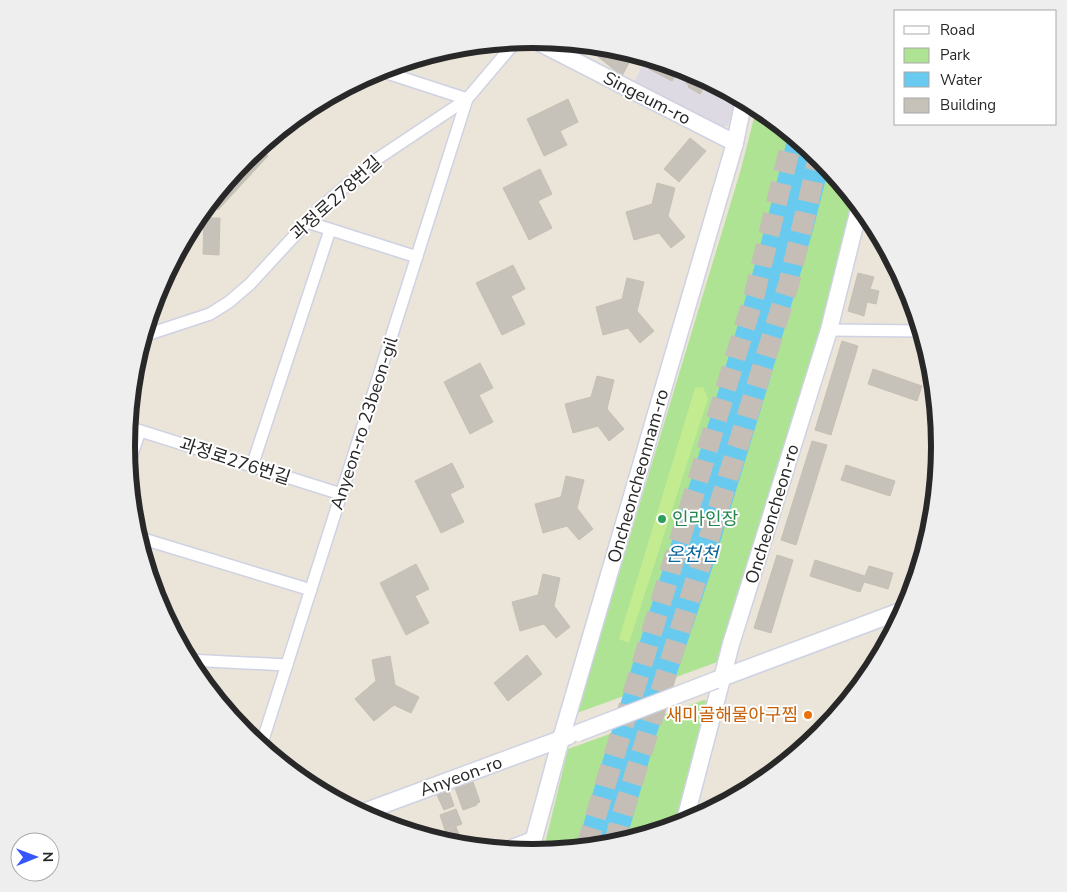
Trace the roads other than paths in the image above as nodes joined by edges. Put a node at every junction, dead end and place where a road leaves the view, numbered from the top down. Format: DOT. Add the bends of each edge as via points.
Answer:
graph roads {
  1 [pos="510,48"];
  2 [pos="550,48"];
  3 [pos="391,74"];
  4 [pos="467,99"];
  5 [pos="742,107"];
  6 [pos="735,143"];
  7 [pos="858,214"];
  8 [pos="307,222"];
  9 [pos="330,230"];
  10 [pos="417,257"];
  11 [pos="829,330"];
  12 [pos="915,331"];
  13 [pos="152,333"];
  14 [pos="136,430"];
  15 [pos="140,431"];
  16 [pos="135,446"];
  17 [pos="252,466"];
  18 [pos="341,494"];
  19 [pos="147,540"];
  20 [pos="310,590"];
  21 [pos="895,613"];
  22 [pos="198,661"];
  23 [pos="286,665"];
  24 [pos="719,679"];
  25 [pos="263,738"];
  26 [pos="561,739"];
  27 [pos="371,809"];
  28 [pos="686,814"];
  29 [pos="532,844"];
  1 -- 4 [label="street, 과정로278번길"];
  2 -- 6 [label="street, Singeum-ro"];
  3 -- 4 [label="street"];
  4 -- 8 [label="street, 과정로278번길" via="377,159"];
  4 -- 10 [label="street, Anyeon-ro 23beon-gil"];
  5 -- 6 [label="street, Oncheoncheonnam-ro"];
  6 -- 26 [label="street, Oncheoncheonnam-ro"];
  7 -- 11 [label="street, Oncheoncheon-ro"];
  8 -- 9 [label="street"];
  8 -- 13 [label="street, 과정로278번길" via="229,302 210,314"];
  9 -- 10 [label="street"];
  9 -- 17 [label="street"];
  10 -- 18 [label="street, Anyeon-ro 23beon-gil"];
  11 -- 12 [label="street"];
  11 -- 24 [label="street, Oncheoncheon-ro"];
  14 -- 15 [label="street, 과정로276번길"];
  15 -- 16 [label="street"];
  15 -- 17 [label="street, 과정로276번길"];
  17 -- 18 [label="street, 과정로276번길"];
  18 -- 20 [label="street, Anyeon-ro 23beon-gil"];
  19 -- 20 [label="street"];
  20 -- 23 [label="street, Anyeon-ro 23beon-gil"];
  21 -- 24 [label="street"];
  22 -- 23 [label="street"];
  23 -- 25 [label="street, Anyeon-ro 23beon-gil"];
  24 -- 26 [label="street, Anyeon-ro, bridge"];
  24 -- 28 [label="street, Oncheoncheon-ro"];
  26 -- 27 [label="street, Anyeon-ro"];
  26 -- 29 [label="street, Oncheoncheonnam-ro"];
}
